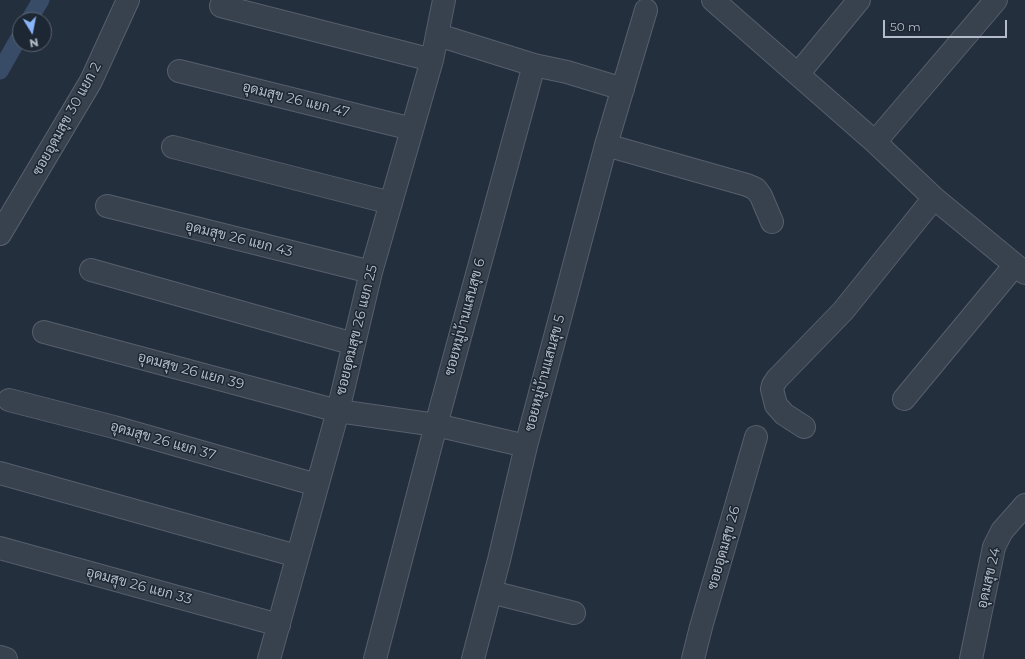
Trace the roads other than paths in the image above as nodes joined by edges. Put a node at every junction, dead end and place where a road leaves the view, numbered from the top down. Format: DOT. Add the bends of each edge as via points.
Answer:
graph roads {
  1 [pos="444,0"];
  2 [pos="713,0"];
  3 [pos="859,0"];
  4 [pos="996,0"];
  5 [pos="121,2"];
  6 [pos="221,6"];
  7 [pos="646,10"];
  8 [pos="438,35"];
  9 [pos="432,60"];
  10 [pos="534,65"];
  11 [pos="179,71"];
  12 [pos="798,74"];
  13 [pos="623,89"];
  14 [pos="412,129"];
  15 [pos="875,142"];
  16 [pos="606,145"];
  17 [pos="173,147"];
  18 [pos="934,198"];
  19 [pos="391,204"];
  20 [pos="107,206"];
  21 [pos="772,222"];
  22 [pos="0,234"];
  23 [pos="1020,269"];
  24 [pos="91,270"];
  25 [pos="370,272"];
  26 [pos="44,332"];
  27 [pos="354,344"];
  28 [pos="904,398"];
  29 [pos="8,400"];
  30 [pos="338,411"];
  31 [pos="436,426"];
  32 [pos="804,427"];
  33 [pos="756,437"];
  34 [pos="526,446"];
  35 [pos="0,473"];
  36 [pos="317,485"];
  37 [pos="1025,505"];
  38 [pos="0,548"];
  39 [pos="298,556"];
  40 [pos="491,592"];
  41 [pos="574,613"];
  42 [pos="279,625"];
  43 [pos="0,657"];
  44 [pos="6,659"];
  45 [pos="269,659"];
  46 [pos="375,659"];
  47 [pos="474,659"];
  48 [pos="693,659"];
  49 [pos="971,659"];
  1 -- 8 [label="street, ซอยอุดมสุข 26 แยก 25"];
  2 -- 12 [label="street"];
  3 -- 12 [label="street"];
  4 -- 15 [label="street"];
  5 -- 22 [label="street, ซอยอุดมสุข 30 แยก 2" via="91,81"];
  6 -- 9 [label="street"];
  7 -- 13 [label="street, ซอยหมู่บ้านแสนสุข 5"];
  8 -- 9 [label="street, ซอยอุดมสุข 26 แยก 25"];
  8 -- 10 [label="street"];
  9 -- 14 [label="street, ซอยอุดมสุข 26 แยก 25"];
  10 -- 13 [label="street"];
  10 -- 31 [label="street, ซอยหมู่บ้านแสนสุข 6"];
  11 -- 14 [label="street, อุดมสุข 26 แยก 47"];
  12 -- 15 [label="street"];
  13 -- 16 [label="street, ซอยหมู่บ้านแสนสุข 5"];
  14 -- 19 [label="street, ซอยอุดมสุข 26 แยก 25"];
  15 -- 18 [label="street"];
  16 -- 21 [label="street" via="756,189"];
  16 -- 34 [label="street, ซอยหมู่บ้านแสนสุข 5"];
  17 -- 19 [label="street"];
  18 -- 23 [label="street"];
  18 -- 32 [label="street" via="844,311 773,385 776,405 784,414"];
  19 -- 25 [label="street, ซอยอุดมสุข 26 แยก 25"];
  20 -- 25 [label="street, อุดมสุข 26 แยก 43"];
  23 -- 28 [label="street"];
  24 -- 27 [label="street"];
  25 -- 27 [label="street, ซอยอุดมสุข 26 แยก 25"];
  26 -- 30 [label="street, อุดมสุข 26 แยก 39"];
  27 -- 30 [label="street, ซอยอุดมสุข 26 แยก 25"];
  29 -- 36 [label="street, อุดมสุข 26 แยก 37" via="114,427"];
  30 -- 31 [label="street, อุดมสุข 26 แยก 39"];
  30 -- 36 [label="street, ซอยอุดมสุข 26 แยก 25"];
  31 -- 34 [label="street, อุดมสุข 26 แยก 39"];
  31 -- 46 [label="street, ซอยหมู่บ้านแสนสุข 6"];
  33 -- 48 [label="street, ซอยอุดมสุข 26"];
  34 -- 40 [label="street, ซอยหมู่บ้านแสนสุข 5"];
  35 -- 39 [label="street"];
  36 -- 39 [label="street, ซอยอุดมสุข 26 แยก 25"];
  37 -- 49 [label="street, อุดมสุข 24" via="1002,531 994,547"];
  38 -- 42 [label="street, อุดมสุข 26 แยก 33"];
  39 -- 42 [label="street, ซอยอุดมสุข 26 แยก 25"];
  40 -- 41 [label="street"];
  40 -- 47 [label="street, ซอยหมู่บ้านแสนสุข 5"];
  42 -- 45 [label="street, ซอยอุดมสุข 26 แยก 25"];
  43 -- 44 [label="street"];
}
